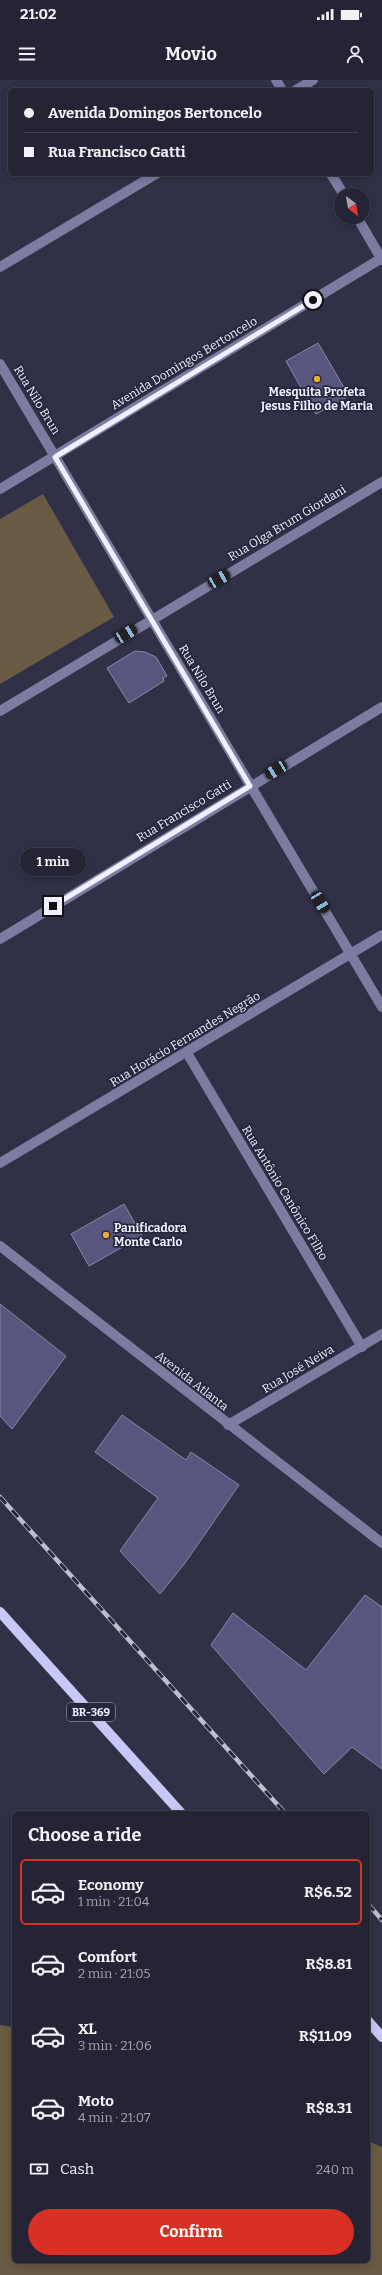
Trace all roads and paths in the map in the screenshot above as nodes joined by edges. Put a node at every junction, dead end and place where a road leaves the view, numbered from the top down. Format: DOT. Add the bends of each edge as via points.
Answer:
graph roads {
  1 [pos="313,80"];
  2 [pos="299,88"];
  3 [pos="153,176"];
  4 [pos="332,176"];
  5 [pos="340,188"];
  6 [pos="361,224"];
  7 [pos="382,259"];
  8 [pos="0,267"];
  9 [pos="0,364"];
  10 [pos="55,457"];
  11 [pos="382,482"];
  12 [pos="0,490"];
  13 [pos="151,619"];
  14 [pos="382,706"];
  15 [pos="0,711"];
  16 [pos="250,786"];
  17 [pos="382,936"];
  18 [pos="0,938"];
  19 [pos="351,954"];
  20 [pos="382,1007"];
  21 [pos="186,1053"];
  22 [pos="0,1163"];
  23 [pos="0,1246"];
  24 [pos="382,1334"];
  25 [pos="362,1347"];
  26 [pos="228,1425"];
  27 [pos="369,1534"];
  28 [pos="382,1534"];
  29 [pos="382,1543"];
  30 [pos="0,1612"];
  31 [pos="179,1811"];
  32 [pos="370,2023"];
  33 [pos="382,2037"];
  1 -- 2 [label="street"];
  3 -- 8 [label="street"];
  4 -- 5 [label="street"];
  6 -- 7 [label="street"];
  7 -- 10 [label="street, Avenida Domingos Bertoncelo"];
  9 -- 10 [label="street, Rua Nilo Brun"];
  10 -- 12 [label="street, Avenida Domingos Bertoncelo"];
  10 -- 13 [label="street, Rua Nilo Brun"];
  11 -- 13 [label="street, Rua Olga Brum Giordani"];
  13 -- 15 [label="street, Rua Olga Brum Giordani"];
  13 -- 16 [label="street, Rua Nilo Brun"];
  14 -- 16 [label="street, Rua Francisco Gatti"];
  16 -- 18 [label="street, Rua Francisco Gatti"];
  16 -- 19 [label="street, Rua Nilo Brun"];
  17 -- 19 [label="street, Rua Horácio Fernandes Negrão"];
  19 -- 20 [label="street, Rua Nilo Brun"];
  19 -- 21 [label="street, Rua Horácio Fernandes Negrão"];
  21 -- 22 [label="street, Rua Horácio Fernandes Negrão"];
  21 -- 25 [label="street, Rua Antônio Canônico Filho"];
  23 -- 26 [label="street, Avenida Atlanta"];
  24 -- 25 [label="street, Rua José Neiva"];
  25 -- 26 [label="street, Rua José Neiva"];
  26 -- 27 [label="street, Avenida Atlanta"];
  27 -- 28 [label="street"];
  27 -- 29 [label="street, Avenida Atlanta"];
  30 -- 31 [label="main road, BR-369"];
  32 -- 33 [label="main road"];
}
